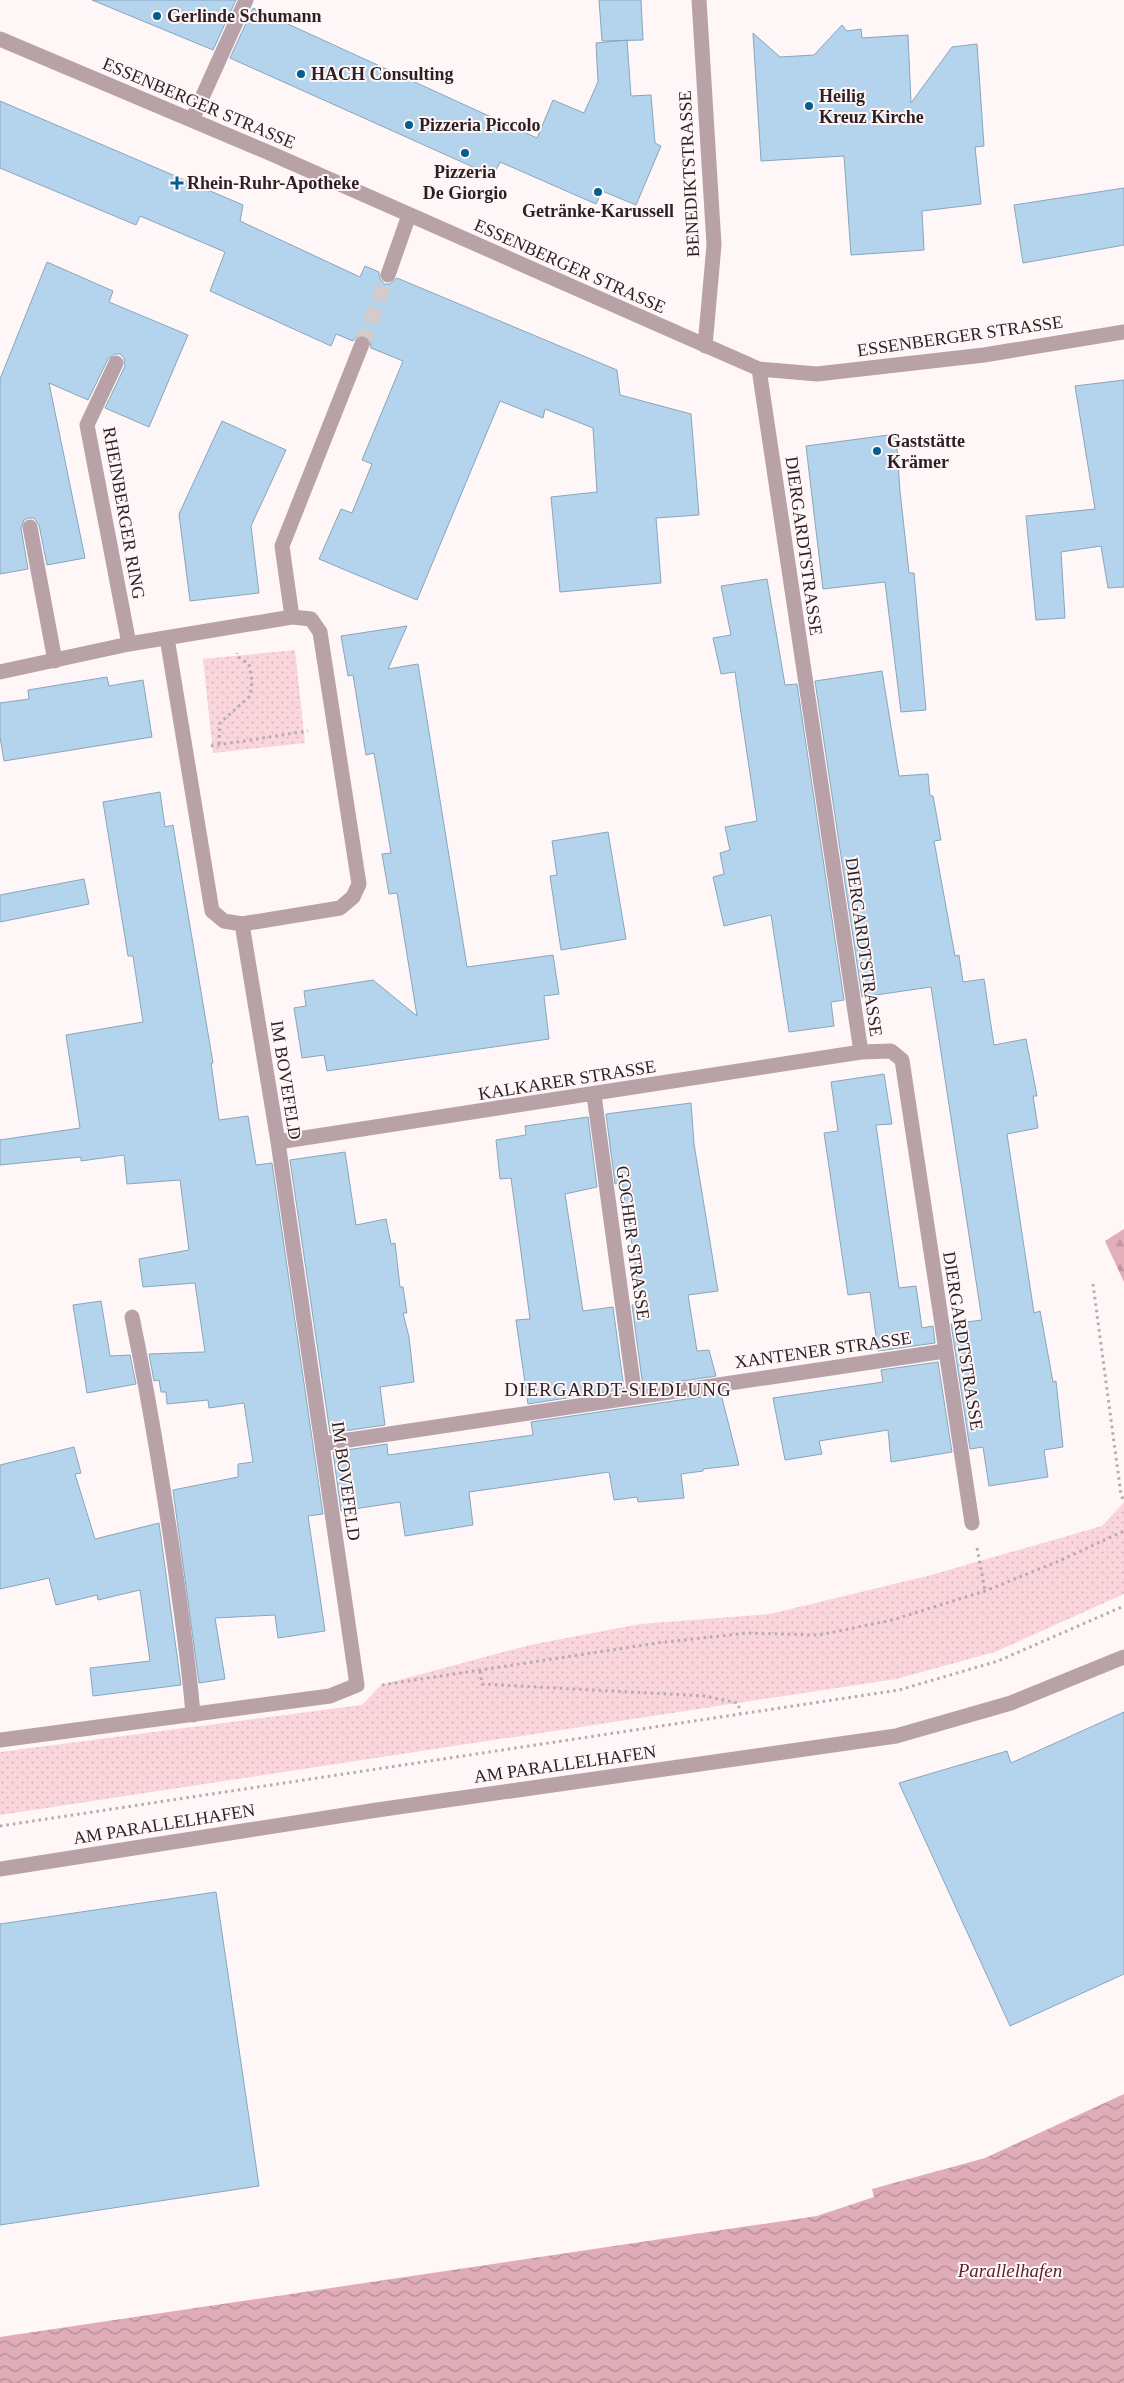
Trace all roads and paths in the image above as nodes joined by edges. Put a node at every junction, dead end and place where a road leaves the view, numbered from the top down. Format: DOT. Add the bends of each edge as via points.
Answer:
graph roads {
  1 [pos="246,0"];
  2 [pos="699,0"];
  3 [pos="0,39"];
  4 [pos="192,120"];
  5 [pos="409,215"];
  6 [pos="388,275"];
  7 [pos="1124,332"];
  8 [pos="362,344"];
  9 [pos="705,346"];
  10 [pos="116,363"];
  11 [pos="759,369"];
  12 [pos="30,527"];
  13 [pos="292,617"];
  14 [pos="234,627"];
  15 [pos="167,638"];
  16 [pos="129,644"];
  17 [pos="54,661"];
  18 [pos="0,672"];
  19 [pos="335,727"];
  20 [pos="219,744"];
  21 [pos="185,749"];
  22 [pos="242,924"];
  23 [pos="861,1052"];
  24 [pos="594,1095"];
  25 [pos="278,1142"];
  26 [pos="1093,1284"];
  27 [pos="132,1318"];
  28 [pos="945,1351"];
  29 [pos="635,1397"];
  30 [pos="322,1444"];
  31 [pos="1124,1501"];
  32 [pos="972,1523"];
  33 [pos="1124,1531"];
  34 [pos="984,1591"];
  35 [pos="1124,1606"];
  36 [pos="1124,1657"];
  37 [pos="480,1671"];
  38 [pos="357,1685"];
  39 [pos="740,1714"];
  40 [pos="193,1715"];
  41 [pos="0,1740"];
  42 [pos="0,1826"];
  43 [pos="0,1869"];
  1 -- 4 [label="street"];
  2 -- 9 [label="street, BENEDIKTSTRASSE" via="714,245"];
  3 -- 4 [label="street, ESSENBERGER STRASSE"];
  4 -- 5 [label="street, ESSENBERGER STRASSE"];
  5 -- 6 [label="street"];
  5 -- 9 [label="street, ESSENBERGER STRASSE"];
  7 -- 11 [label="street, ESSENBERGER STRASSE" via="984,355 817,374"];
  8 -- 13 [label="street" via="282,546"];
  9 -- 11 [label="street, ESSENBERGER STRASSE"];
  10 -- 16 [label="street, RHEINBERGER RING" via="87,426"];
  11 -- 23 [label="street, DIERGARDTSTRASSE"];
  12 -- 17 [label="street"];
  13 -- 14 [label="street"];
  13 -- 19 [label="street" via="311,619 320,632"];
  14 -- 15 [label="street"];
  14 -- 20 [label="path" via="237,656 249,664 252,681 250,696 220,723"];
  15 -- 16 [label="street"];
  15 -- 21 [label="street"];
  16 -- 17 [label="street"];
  17 -- 18 [label="street"];
  19 -- 20 [label="path"];
  19 -- 22 [label="street" via="359,884 353,898 340,908"];
  20 -- 21 [label="path"];
  21 -- 22 [label="street" via="212,911 224,921"];
  22 -- 25 [label="street, IM BOVEFELD"];
  23 -- 24 [label="street, KALKARER STRASSE"];
  23 -- 28 [label="street, DIERGARDTSTRASSE" via="891,1051 902,1060"];
  24 -- 25 [label="street, KALKARER STRASSE"];
  24 -- 29 [label="street, GOCHER STRASSE"];
  25 -- 30 [label="street, IM BOVEFELD"];
  26 -- 31 [label="path"];
  27 -- 40 [label="street" via="166,1505"];
  28 -- 29 [label="street, XANTENER STRASSE"];
  28 -- 32 [label="street, DIERGARDTSTRASSE"];
  29 -- 30 [label="street, XANTENER STRASSE"];
  30 -- 38 [label="street, IM BOVEFELD"];
  32 -- 34 [label="path"];
  33 -- 34 [label="path"];
  34 -- 37 [label="path" via="892,1620 819,1635 738,1634 657,1643"];
  35 -- 39 [label="path" via="998,1662 899,1690"];
  36 -- 43 [label="street, AM PARALLELHAFEN" via="1012,1703 896,1736 377,1810"];
  37 -- 38 [label="path" via="381,1685"];
  37 -- 39 [label="path" via="482,1684 705,1696 738,1703"];
  38 -- 40 [label="street" via="330,1696"];
  39 -- 42 [label="path"];
  40 -- 41 [label="street"];
}
